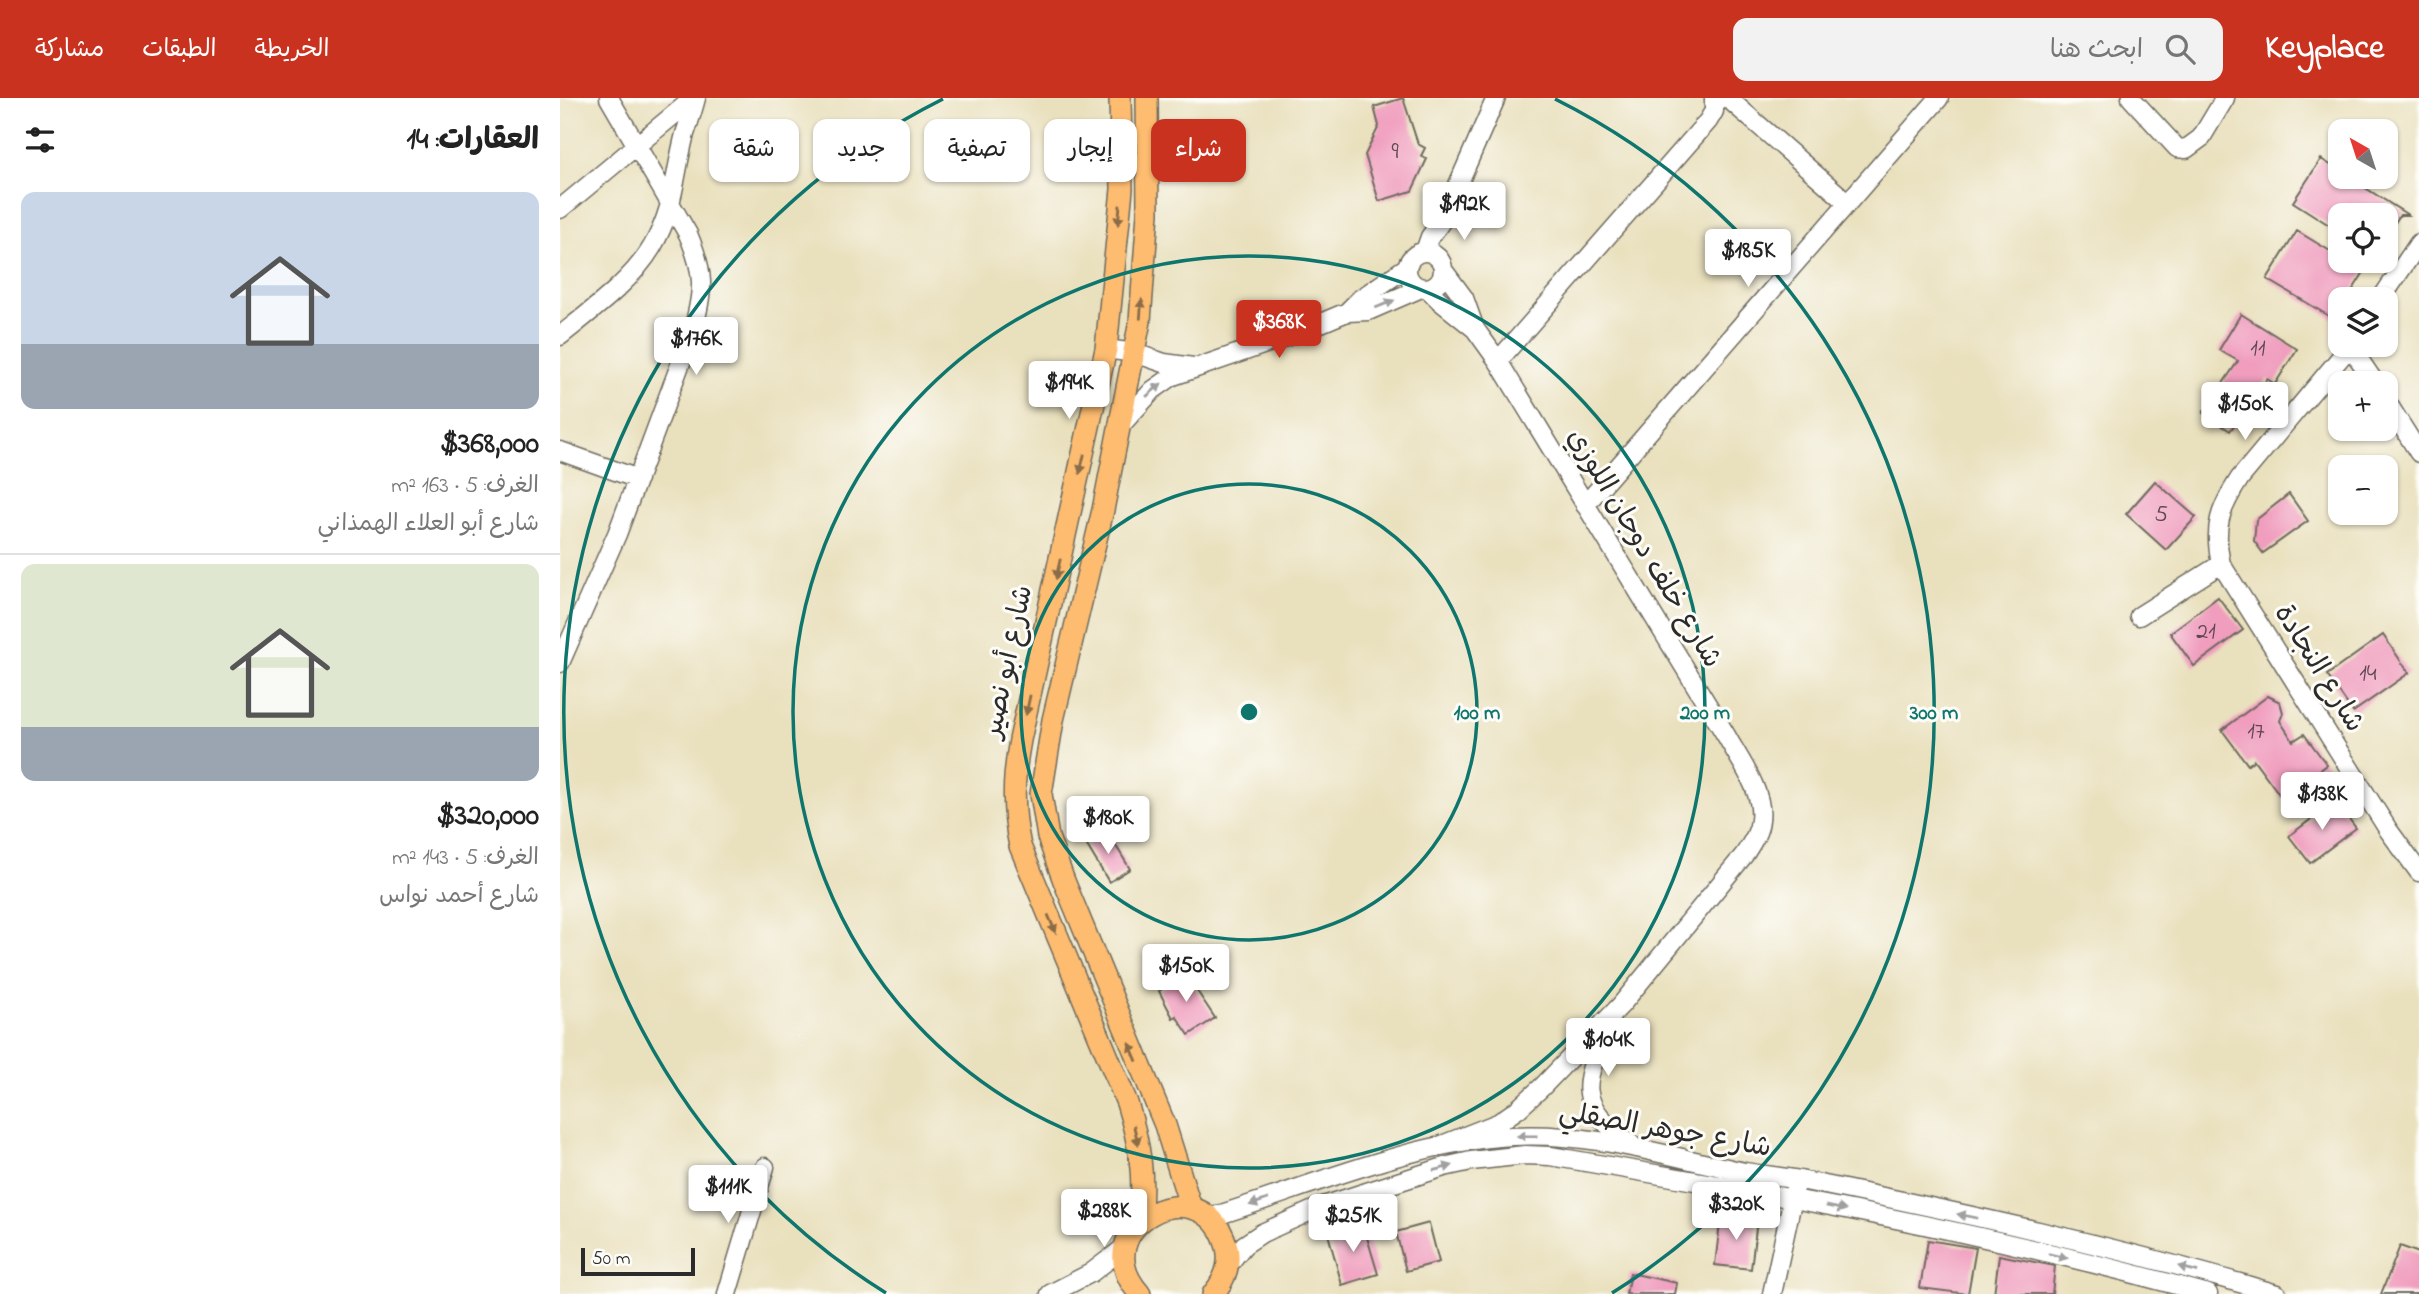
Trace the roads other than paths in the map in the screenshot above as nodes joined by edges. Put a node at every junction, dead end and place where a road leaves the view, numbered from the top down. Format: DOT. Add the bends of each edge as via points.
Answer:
graph roads {
  1 [pos="609,98"];
  2 [pos="695,98"];
  3 [pos="1120,98"];
  4 [pos="1147,98"];
  5 [pos="1496,98"];
  6 [pos="1714,98"];
  7 [pos="1724,98"];
  8 [pos="1939,98"];
  9 [pos="2131,98"];
  10 [pos="2225,98"];
  11 [pos="637,144"];
  12 [pos="1848,203"];
  13 [pos="671,204"];
  14 [pos="560,209"];
  15 [pos="2419,243"];
  16 [pos="1437,260"];
  17 [pos="1407,267"];
  18 [pos="2389,287"];
  19 [pos="1424,288"];
  20 [pos="1347,312"];
  21 [pos="563,328"];
  22 [pos="1475,329"];
  23 [pos="1105,349"];
  24 [pos="1135,353"];
  25 [pos="2341,357"];
  26 [pos="1498,361"];
  27 [pos="1196,368"];
  28 [pos="2398,420"];
  29 [pos="1122,424"];
  30 [pos="560,451"];
  31 [pos="2419,453"];
  32 [pos="638,479"];
  33 [pos="1586,505"];
  34 [pos="2221,564"];
  35 [pos="2139,616"];
  36 [pos="560,663"];
  37 [pos="2419,872"];
  38 [pos="1621,1005"];
  39 [pos="1437,1147"];
  40 [pos="1636,1148"];
  41 [pos="765,1167"];
  42 [pos="1797,1180"];
  43 [pos="1792,1199"];
  44 [pos="1200,1213"];
  45 [pos="1140,1220"];
  46 [pos="1125,1247"];
  47 [pos="1228,1265"];
  48 [pos="727,1294"];
  49 [pos="1050,1294"];
  50 [pos="1140,1294"];
  51 [pos="1215,1294"];
  52 [pos="1772,1294"];
  53 [pos="2208,1294"];
  54 [pos="2277,1294"];
  1 -- 11 [label="street"];
  2 -- 11 [label="street"];
  2 -- 13 [label="street"];
  3 -- 23 [label="main road, شارع أبو نصير, one-way" via="1122,189"];
  24 -- 4 [label="main road, شارع أبو نصير, one-way" via="1148,213"];
  5 -- 16 [label="street" via="1443,219 1445,239"];
  6 -- 26 [label="street" via="1708,121"];
  7 -- 12 [label="street"];
  8 -- 12 [label="street"];
  9 -- 10 [label="street" via="2177,148 2186,149 2201,138"];
  11 -- 13 [label="street"];
  11 -- 14 [label="street"];
  12 -- 33 [label="street"];
  13 -- 21 [label="street" via="639,266"];
  13 -- 32 [label="street" via="698,258 702,298"];
  15 -- 18 [label="street"];
  16 -- 17 [label="street" via="1413,256"];
  16 -- 19 [label="street" via="1439,282"];
  16 -- 22 [label="street, شارع خلف دوجان اللوزي" via="1464,298"];
  17 -- 19 [label="street" via="1410,280"];
  17 -- 20 [label="street"];
  20 -- 19 [label="street, one-way" via="1368,312"];
  19 -- 22 [label="street, شارع خلف دوجان اللوزي"];
  20 -- 27 [label="street"];
  22 -- 26 [label="street, شارع خلف دوجان اللوزي"];
  23 -- 24 [label="street"];
  23 -- 45 [label="main road, شارع أبو نصير, one-way" via="1020,740 1014,820 1020,846 1138,1138 1143,1171"];
  24 -- 27 [label="street"];
  24 -- 29 [label="main road, شارع أبو نصير"];
  25 -- 34 [label="street" via="2225,502 2217,524"];
  26 -- 33 [label="street, شارع خلف دوجان اللوزي"];
  29 -- 27 [label="street, one-way" via="1159,385"];
  28 -- 31 [label="street"];
  44 -- 29 [label="main road, شارع أبو نصير, one-way" via="1064,881 1048,837 1041,794"];
  30 -- 32 [label="street"];
  32 -- 36 [label="street"];
  33 -- 38 [label="street, شارع خلف دوجان اللوزي" via="1727,737 1760,804 1755,836 1744,855"];
  34 -- 35 [label="street"];
  34 -- 37 [label="street, شارع النجادة"];
  38 -- 39 [label="street, شارع خلف دوجان اللوزي" via="1518,1110 1498,1123"];
  38 -- 40 [label="street, شارع خلف دوجان اللوزي" via="1592,1064 1589,1092 1593,1108 1606,1126"];
  40 -- 39 [label="street, شارع جوهر الصقلي, one-way" via="1528,1135"];
  39 -- 44 [label="street, شارع جوهر الصقلي, one-way"];
  40 -- 42 [label="street, شارع جوهر الصقلي"];
  41 -- 48 [label="street"];
  42 -- 43 [label="street"];
  54 -- 42 [label="street, شارع جوهر الصقلي, one-way" via="2064,1238"];
  47 -- 43 [label="street, شارع جوهر الصقلي, one-way" via="1244,1245 1262,1233 1320,1207 1444,1167 1488,1158 1550,1156"];
  43 -- 52 [label="street"];
  43 -- 53 [label="street, شارع جوهر الصقلي, one-way" via="1964,1234"];
  44 -- 45 [label="main road" via="1177,1206 1151,1212"];
  44 -- 47 [label="main road, شارع أبو نصير" via="1221,1231"];
  45 -- 46 [label="main road"];
  46 -- 49 [label="street" via="1091,1273"];
  46 -- 50 [label="main road" via="1124,1265"];
  47 -- 51 [label="main road"];
}
